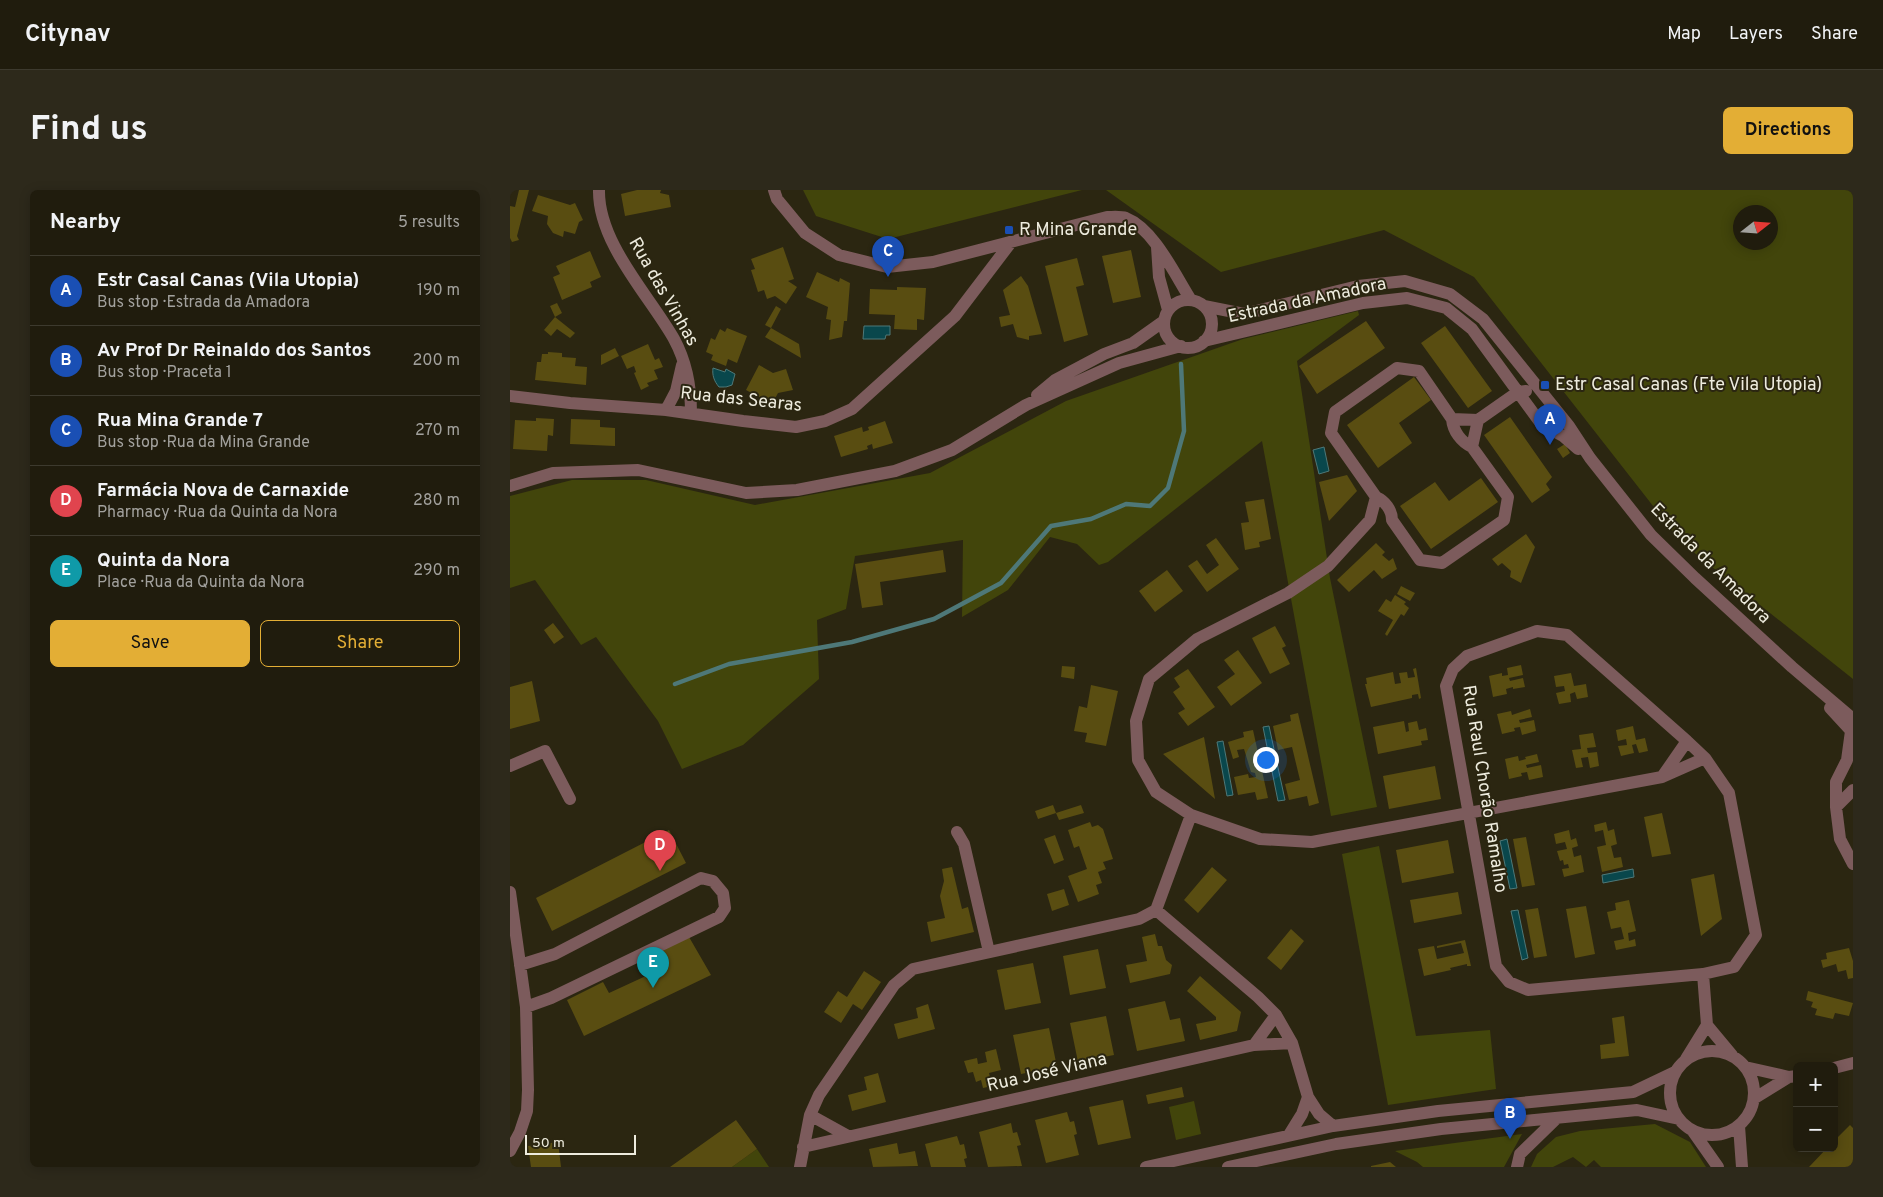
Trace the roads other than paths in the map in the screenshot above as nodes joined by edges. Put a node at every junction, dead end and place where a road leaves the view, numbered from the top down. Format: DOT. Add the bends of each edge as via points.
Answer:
graph roads {
  1 [pos="599,190"];
  2 [pos="774,190"];
  3 [pos="1012,241"];
  4 [pos="1156,244"];
  5 [pos="1191,300"];
  6 [pos="1204,306"];
  7 [pos="1166,315"];
  8 [pos="1204,341"];
  9 [pos="1181,346"];
  10 [pos="1505,346"];
  11 [pos="683,360"];
  12 [pos="1518,392"];
  13 [pos="510,396"];
  14 [pos="1026,405"];
  15 [pos="666,410"];
  16 [pos="691,413"];
  17 [pos="1559,415"];
  18 [pos="1452,419"];
  19 [pos="1478,420"];
  20 [pos="1472,447"];
  21 [pos="1590,458"];
  22 [pos="510,486"];
  23 [pos="1376,498"];
  24 [pos="1370,520"];
  25 [pos="1392,520"];
  26 [pos="1852,728"];
  27 [pos="1687,741"];
  28 [pos="1704,758"];
  29 [pos="510,766"];
  30 [pos="1662,778"];
  31 [pos="1853,790"];
  32 [pos="570,799"];
  33 [pos="1836,807"];
  34 [pos="1468,814"];
  35 [pos="1191,815"];
  36 [pos="957,832"];
  37 [pos="1853,864"];
  38 [pos="510,892"];
  39 [pos="1156,910"];
  40 [pos="989,952"];
  41 [pos="520,965"];
  42 [pos="1703,974"];
  43 [pos="526,1007"];
  44 [pos="1276,1016"];
  45 [pos="1707,1025"];
  46 [pos="1292,1043"];
  47 [pos="1254,1045"];
  48 [pos="1733,1056"];
  49 [pos="1686,1060"];
  50 [pos="1746,1067"];
  51 [pos="1675,1072"];
  52 [pos="1793,1076"];
  53 [pos="1308,1097"];
  54 [pos="1755,1098"];
  55 [pos="810,1115"];
  56 [pos="1557,1118"];
  57 [pos="1679,1119"];
  58 [pos="1334,1126"];
  59 [pos="1739,1126"];
  60 [pos="1692,1130"];
  61 [pos="1289,1135"];
  62 [pos="848,1136"];
  63 [pos="803,1147"];
  64 [pos="510,1151"];
  65 [pos="800,1167"];
  66 [pos="1146,1167"];
  67 [pos="1228,1167"];
  68 [pos="1517,1167"];
  69 [pos="1718,1167"];
  70 [pos="1742,1167"];
  1 -- 11 [label="street, Rua das Vinhas" via="604,220 618,255 675,340"];
  2 -- 3 [label="street" via="777,199 804,233 839,255 887,267 934,262"];
  3 -- 4 [label="street" via="1107,217 1124,217 1137,224"];
  3 -- 16 [label="street, Rua das Searas" via="955,316 852,409 825,421 796,427"];
  4 -- 5 [label="street"];
  4 -- 7 [label="street"];
  5 -- 6 [label="street"];
  5 -- 7 [label="street" via="1178,302"];
  6 -- 8 [label="street" via="1211,328"];
  6 -- 10 [label="street, Estrada da Amadora" via="1244,314 1358,286 1405,281 1450,294 1483,319"];
  7 -- 9 [label="street" via="1168,337"];
  7 -- 14 [label="street" via="1133,343 1055,380"];
  8 -- 9 [label="street" via="1189,348"];
  8 -- 12 [label="street, Estrada da Amadora" via="1363,303 1407,298 1446,308 1472,329"];
  9 -- 14 [label="street" via="1119,363"];
  10 -- 12 [label="street" via="1508,363 1520,377"];
  10 -- 17 [label="street, Estrada da Amadora"];
  11 -- 15 [label="street" via="676,392"];
  11 -- 16 [label="street, Rua das Vinhas" via="691,391"];
  12 -- 17 [label="street" via="1530,391 1545,409"];
  12 -- 19 [label="street"];
  12 -- 21 [label="street, Estrada da Amadora" via="1542,425 1563,436"];
  13 -- 15 [label="street, Rua das Searas"];
  14 -- 22 [label="street" via="952,450 904,468 797,490 746,493 638,470 554,473"];
  15 -- 16 [label="street, Rua das Searas"];
  17 -- 21 [label="street, Estrada da Amadora"];
  18 -- 19 [label="street"];
  18 -- 20 [label="street" via="1459,436"];
  18 -- 23 [label="street" via="1419,371 1397,368 1335,412 1331,433"];
  19 -- 20 [label="street"];
  20 -- 25 [label="street" via="1508,497 1504,520 1442,563 1420,560"];
  21 -- 26 [label="street, Estrada da Amadora" via="1652,535"];
  23 -- 24 [label="street"];
  23 -- 25 [label="street" via="1382,500 1392,513"];
  24 -- 25 [label="street"];
  24 -- 35 [label="street" via="1328,566 1288,593 1197,639 1149,678 1136,720 1138,760 1156,792"];
  26 -- 33 [label="street" via="1847,760 1836,782"];
  27 -- 28 [label="street, Rua Raul Chorão Ramalho"];
  27 -- 30 [label="street"];
  27 -- 34 [label="street, Rua Raul Chorão Ramalho" via="1567,635 1537,631 1467,656 1452,668 1446,686"];
  28 -- 30 [label="street"];
  28 -- 42 [label="street, Rua Raul Chorão Ramalho" via="1729,793 1756,935 1734,967"];
  29 -- 32 [label="street" via="545,752"];
  30 -- 34 [label="street"];
  31 -- 33 [label="street"];
  33 -- 37 [label="street" via="1840,839"];
  34 -- 35 [label="street" via="1312,842 1260,839"];
  34 -- 42 [label="street, Rua Raul Chorão Ramalho" via="1496,966 1509,982 1528,990"];
  35 -- 39 [label="street"];
  36 -- 40 [label="street" via="964,844"];
  38 -- 41 [label="street"];
  39 -- 40 [label="street" via="1139,919"];
  39 -- 44 [label="street"];
  40 -- 55 [label="street" via="913,969 894,985 819,1095"];
  41 -- 43 [label="street"];
  41 -- 43 [label="street" via="555,954 701,878 713,881 723,893 725,908 719,917"];
  42 -- 45 [label="street"];
  43 -- 64 [label="street" via="527,1110"];
  44 -- 46 [label="street"];
  44 -- 47 [label="street"];
  45 -- 48 [label="street"];
  45 -- 49 [label="street"];
  46 -- 47 [label="street, Rua José Viana"];
  46 -- 53 [label="street"];
  47 -- 62 [label="street, Rua José Viana"];
  48 -- 49 [label="street" via="1709,1051 1697,1053"];
  48 -- 50 [label="street"];
  49 -- 51 [label="street"];
  50 -- 52 [label="street"];
  50 -- 54 [label="street"];
  51 -- 57 [label="street" via="1670,1096"];
  51 -- 58 [label="street" via="1633,1092 1438,1111"];
  52 -- 54 [label="street"];
  53 -- 58 [label="street" via="1318,1114"];
  53 -- 61 [label="street"];
  54 -- 59 [label="street" via="1752,1109"];
  55 -- 62 [label="street"];
  55 -- 63 [label="street"];
  56 -- 57 [label="street" via="1638,1110"];
  56 -- 67 [label="street" via="1440,1129 1336,1144"];
  56 -- 68 [label="street" via="1520,1154"];
  57 -- 60 [label="street"];
  58 -- 61 [label="street"];
  59 -- 60 [label="street" via="1716,1136"];
  59 -- 70 [label="street"];
  60 -- 69 [label="street"];
  61 -- 66 [label="street"];
  62 -- 63 [label="street, Rua José Viana"];
  63 -- 65 [label="street"];
}
